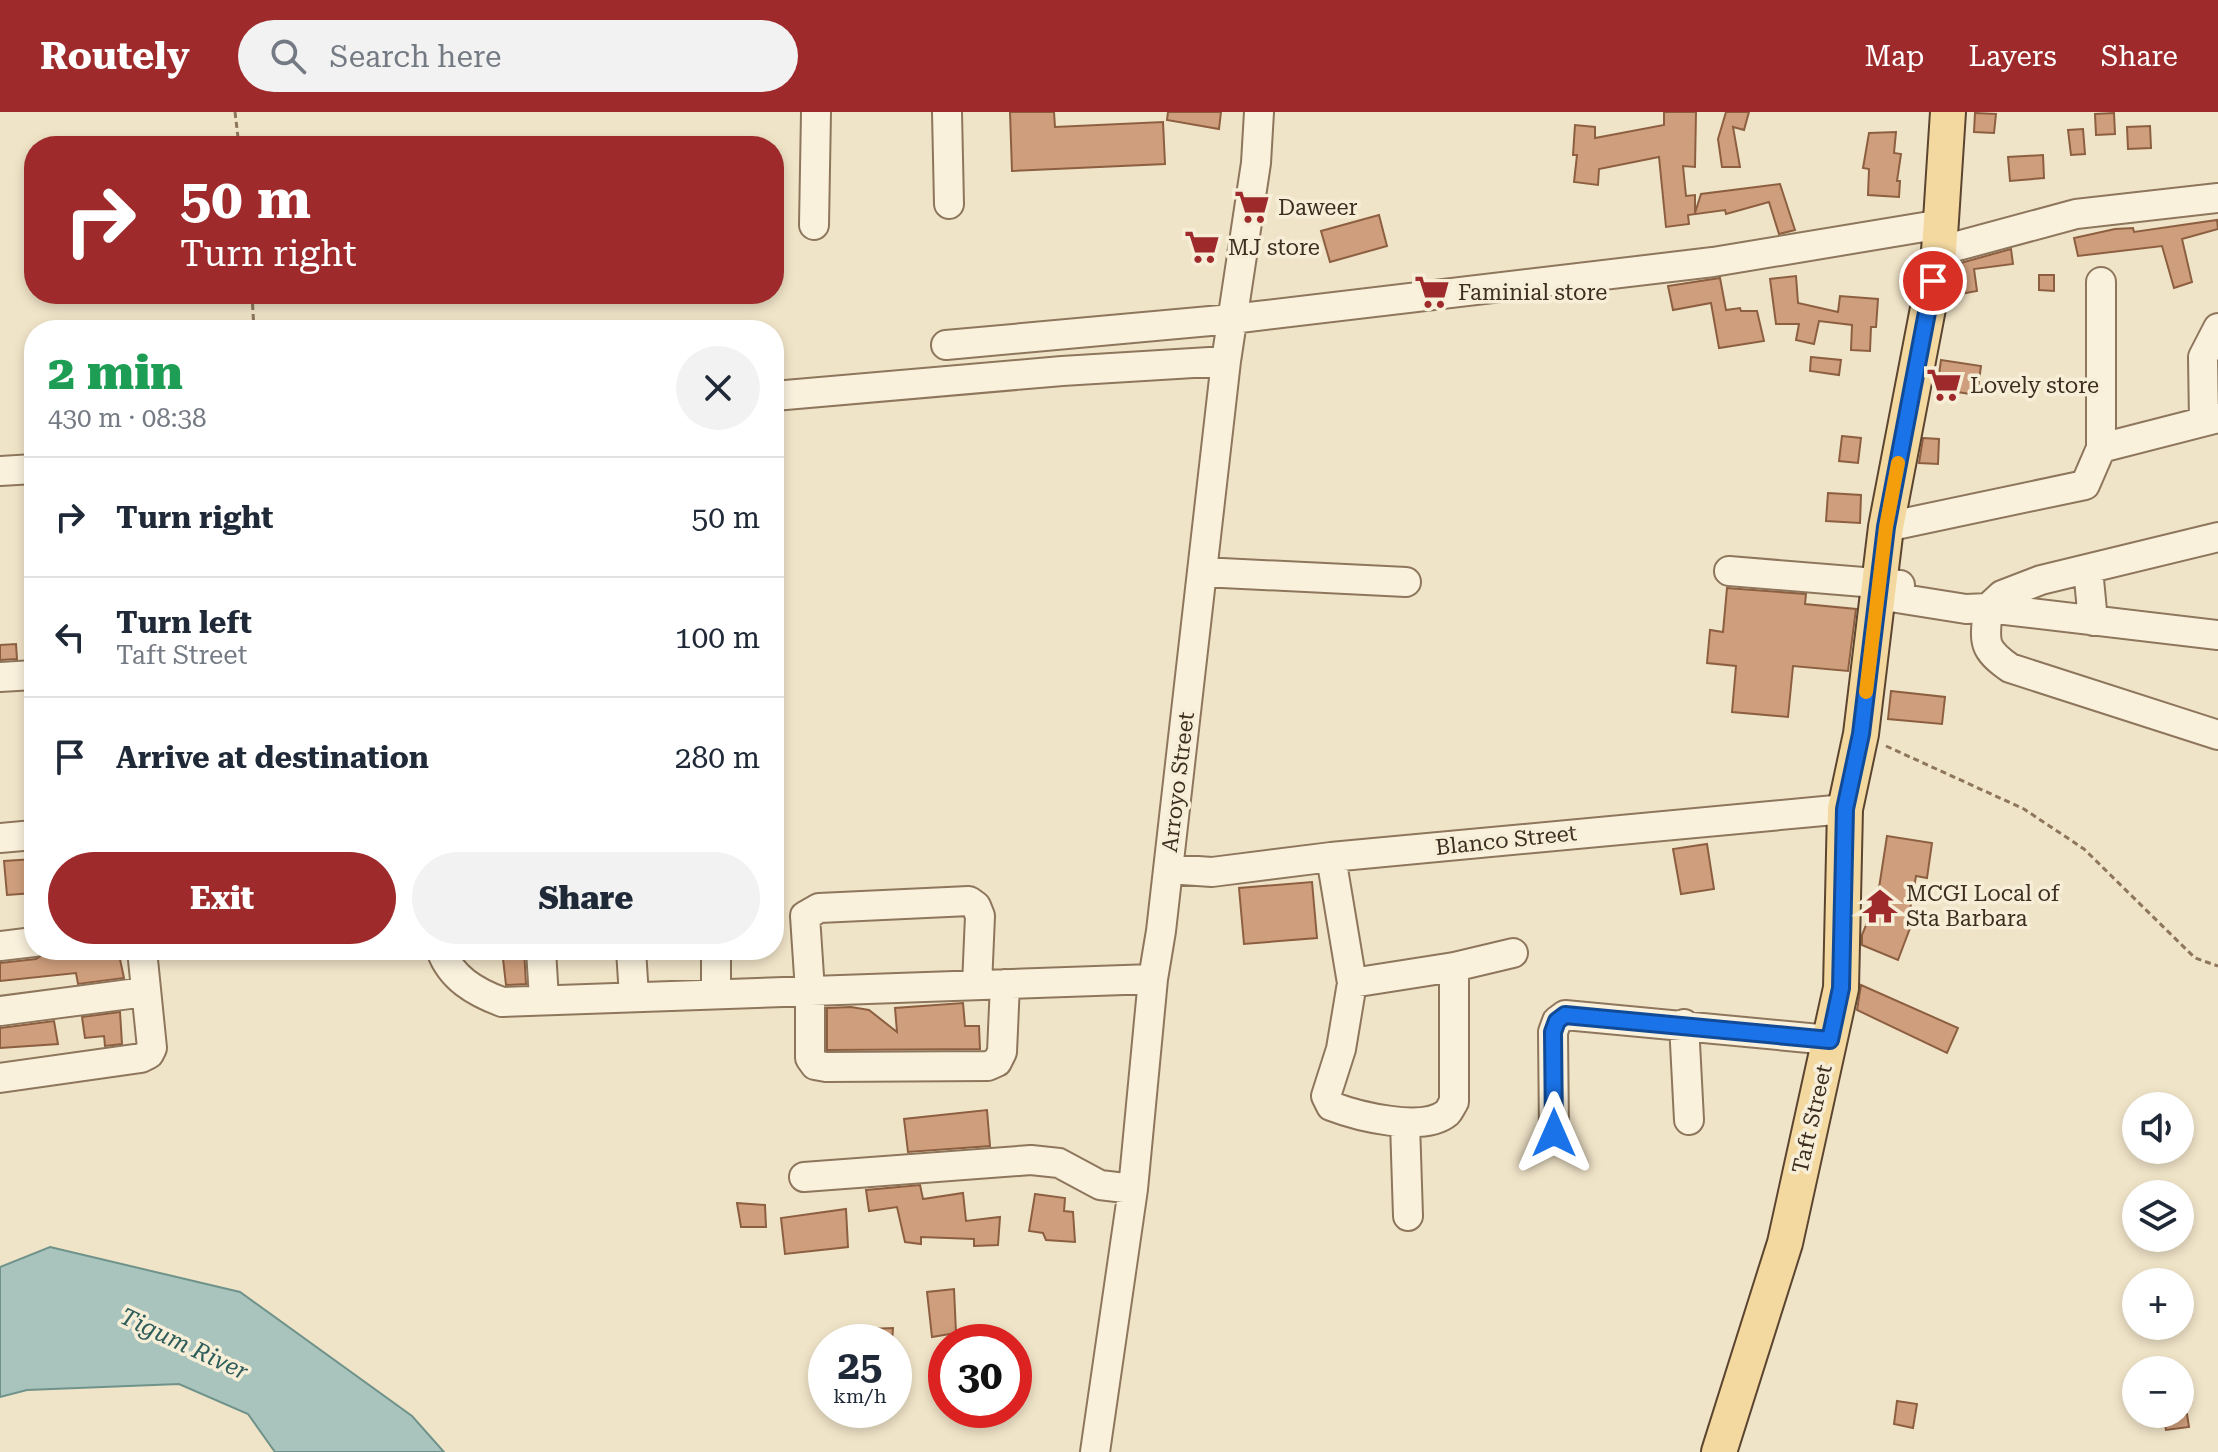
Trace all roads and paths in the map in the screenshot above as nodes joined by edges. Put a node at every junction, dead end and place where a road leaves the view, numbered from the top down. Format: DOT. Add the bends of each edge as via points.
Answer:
graph roads {
  1 [pos="235,112"];
  2 [pos="816,112"];
  3 [pos="947,112"];
  4 [pos="1259,112"];
  5 [pos="1948,112"];
  6 [pos="238,136"];
  7 [pos="2218,198"];
  8 [pos="949,204"];
  9 [pos="814,225"];
  10 [pos="1940,237"];
  11 [pos="2101,282"];
  12 [pos="1232,319"];
  13 [pos="2218,328"];
  14 [pos="1059,333"];
  15 [pos="946,345"];
  16 [pos="1226,361"];
  17 [pos="1062,371"];
  18 [pos="784,395"];
  19 [pos="2211,420"];
  20 [pos="2101,448"];
  21 [pos="24,470"];
  22 [pos="0,471"];
  23 [pos="1886,527"];
  24 [pos="2218,537"];
  25 [pos="2088,569"];
  26 [pos="1729,571"];
  27 [pos="1202,572"];
  28 [pos="1406,582"];
  29 [pos="1879,589"];
  30 [pos="1988,608"];
  31 [pos="2093,621"];
  32 [pos="2218,635"];
  33 [pos="24,676"];
  34 [pos="0,677"];
  35 [pos="1861,734"];
  36 [pos="2218,735"];
  37 [pos="1845,809"];
  38 [pos="24,836"];
  39 [pos="0,838"];
  40 [pos="1331,857"];
  41 [pos="1168,869"];
  42 [pos="24,943"];
  43 [pos="0,946"];
  44 [pos="1513,953"];
  45 [pos="143,960"];
  46 [pos="445,960"];
  47 [pos="542,960"];
  48 [pos="632,960"];
  49 [pos="716,960"];
  50 [pos="2218,966"];
  51 [pos="1454,967"];
  52 [pos="1153,979"];
  53 [pos="1352,983"];
  54 [pos="1005,984"];
  55 [pos="977,985"];
  56 [pos="810,991"];
  57 [pos="145,992"];
  58 [pos="716,994"];
  59 [pos="634,996"];
  60 [pos="544,999"];
  61 [pos="0,1011"];
  62 [pos="1684,1024"];
  63 [pos="1830,1040"];
  64 [pos="0,1078"];
  65 [pos="1689,1120"];
  66 [pos="1405,1123"];
  67 [pos="1554,1133"];
  68 [pos="804,1177"];
  69 [pos="1133,1189"];
  70 [pos="1408,1216"];
  71 [pos="1095,1452"];
  72 [pos="1719,1452"];
  1 -- 6 [label="path"];
  2 -- 9 [label="street"];
  3 -- 8 [label="street"];
  4 -- 12 [label="street, Arroyo Street"];
  5 -- 10 [label="main road, Taft Street"];
  7 -- 10 [label="street"];
  10 -- 12 [label="street"];
  10 -- 23 [label="main road, Taft Street"];
  11 -- 20 [label="street"];
  12 -- 14 [label="street"];
  12 -- 16 [label="street, Arroyo Street"];
  13 -- 19 [label="street" via="2203,357"];
  14 -- 15 [label="street"];
  14 -- 17 [label="street"];
  16 -- 17 [label="street"];
  16 -- 27 [label="street, Arroyo Street"];
  17 -- 18 [label="street"];
  19 -- 20 [label="street"];
  20 -- 23 [label="street" via="2085,485"];
  21 -- 22 [label="street"];
  23 -- 29 [label="main road, Taft Street"];
  24 -- 25 [label="street"];
  25 -- 30 [label="street" via="2002,595"];
  25 -- 31 [label="street"];
  26 -- 29 [label="street"];
  27 -- 28 [label="street"];
  27 -- 41 [label="street, Arroyo Street"];
  29 -- 30 [label="street" via="1954,591"];
  29 -- 35 [label="main road, Taft Street"];
  30 -- 31 [label="street"];
  30 -- 36 [label="street" via="1986,637 1992,656 2010,668"];
  31 -- 32 [label="street"];
  33 -- 34 [label="street"];
  35 -- 37 [label="main road, Taft Street"];
  35 -- 50 [label="path" via="2024,809 2084,849 2195,958"];
  37 -- 40 [label="street, Blanco Street"];
  37 -- 63 [label="main road, Taft Street" via="1841,988"];
  38 -- 39 [label="street"];
  40 -- 41 [label="street, Blanco Street" via="1212,872"];
  40 -- 53 [label="street"];
  41 -- 52 [label="street, Arroyo Street"];
  42 -- 43 [label="street"];
  44 -- 51 [label="street"];
  45 -- 57 [label="street"];
  46 -- 60 [label="street" via="478,993 502,1002"];
  47 -- 60 [label="street"];
  48 -- 59 [label="street"];
  49 -- 58 [label="street"];
  51 -- 53 [label="street"];
  51 -- 66 [label="street" via="1454,1102 1447,1113"];
  52 -- 54 [label="street"];
  52 -- 69 [label="street, Arroyo Street"];
  53 -- 66 [label="street" via="1341,1049 1326,1096 1331,1106"];
  54 -- 55 [label="street"];
  54 -- 56 [label="street" via="1002,1052 988,1066 815,1065 810,1058"];
  55 -- 56 [label="street"];
  55 -- 56 [label="street" via="980,916 969,901 810,911 805,916"];
  56 -- 58 [label="street"];
  57 -- 61 [label="street"];
  57 -- 64 [label="street" via="149,1054"];
  58 -- 59 [label="street"];
  59 -- 60 [label="street"];
  62 -- 63 [label="street"];
  62 -- 65 [label="street"];
  62 -- 67 [label="street" via="1565,1015 1557,1021"];
  63 -- 72 [label="main road, Taft Street" via="1785,1243"];
  66 -- 70 [label="street"];
  68 -- 69 [label="street" via="1031,1160 1059,1163 1100,1185"];
  69 -- 71 [label="street, Arroyo Street"];
}
